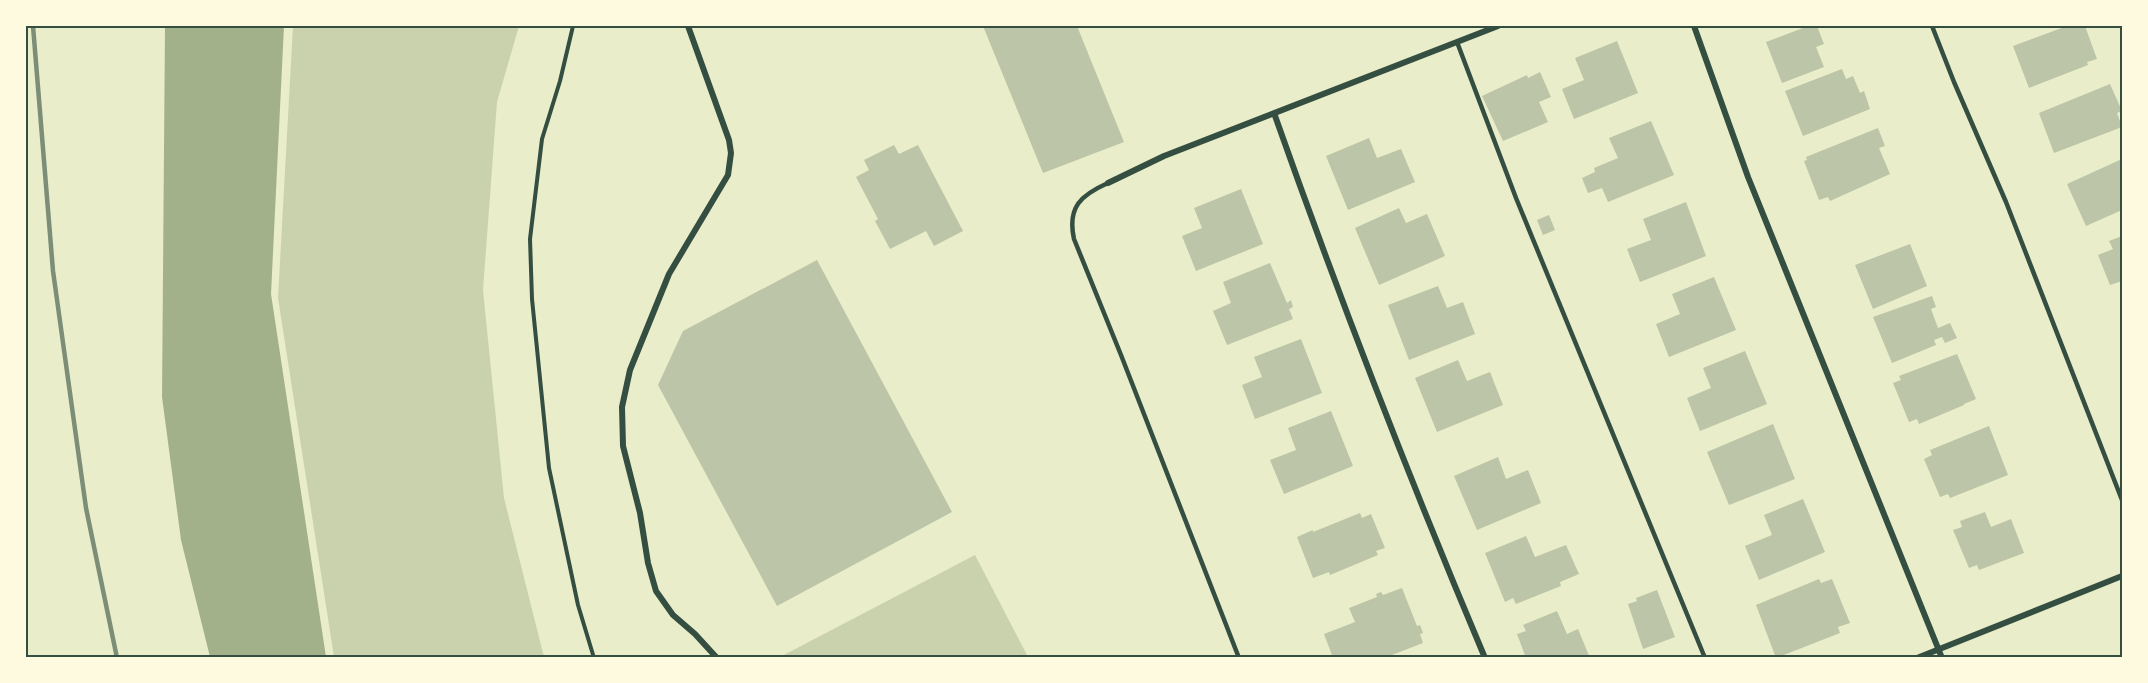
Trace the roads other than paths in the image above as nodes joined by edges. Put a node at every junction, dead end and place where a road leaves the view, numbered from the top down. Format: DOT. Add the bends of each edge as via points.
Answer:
graph roads {
  1 [pos="688,26"];
  2 [pos="1498,26"];
  3 [pos="1694,26"];
  4 [pos="1932,26"];
  5 [pos="1457,42"];
  6 [pos="1274,113"];
  7 [pos="1108,183"];
  8 [pos="2122,500"];
  9 [pos="2122,576"];
  10 [pos="1938,649"];
  11 [pos="717,657"];
  12 [pos="1239,657"];
  13 [pos="1485,657"];
  14 [pos="1705,657"];
  15 [pos="1917,657"];
  16 [pos="1942,657"];
  1 -- 11 [label="street" via="729,140 728,175 669,274 630,370 622,407 623,446 656,591 673,615"];
  2 -- 5 [label="street"];
  3 -- 10 [label="street" via="1748,177"];
  4 -- 8 [label="lane" via="2006,202"];
  5 -- 6 [label="street"];
  5 -- 14 [label="lane" via="1516,198"];
  6 -- 7 [label="street" via="1164,156"];
  6 -- 13 [label="street" via="1330,271 1431,531"];
  7 -- 12 [label="lane" via="1087,192 1075,206 1071,225 1074,239"];
  9 -- 10 [label="street"];
  10 -- 15 [label="street"];
  10 -- 16 [label="street"];
}
